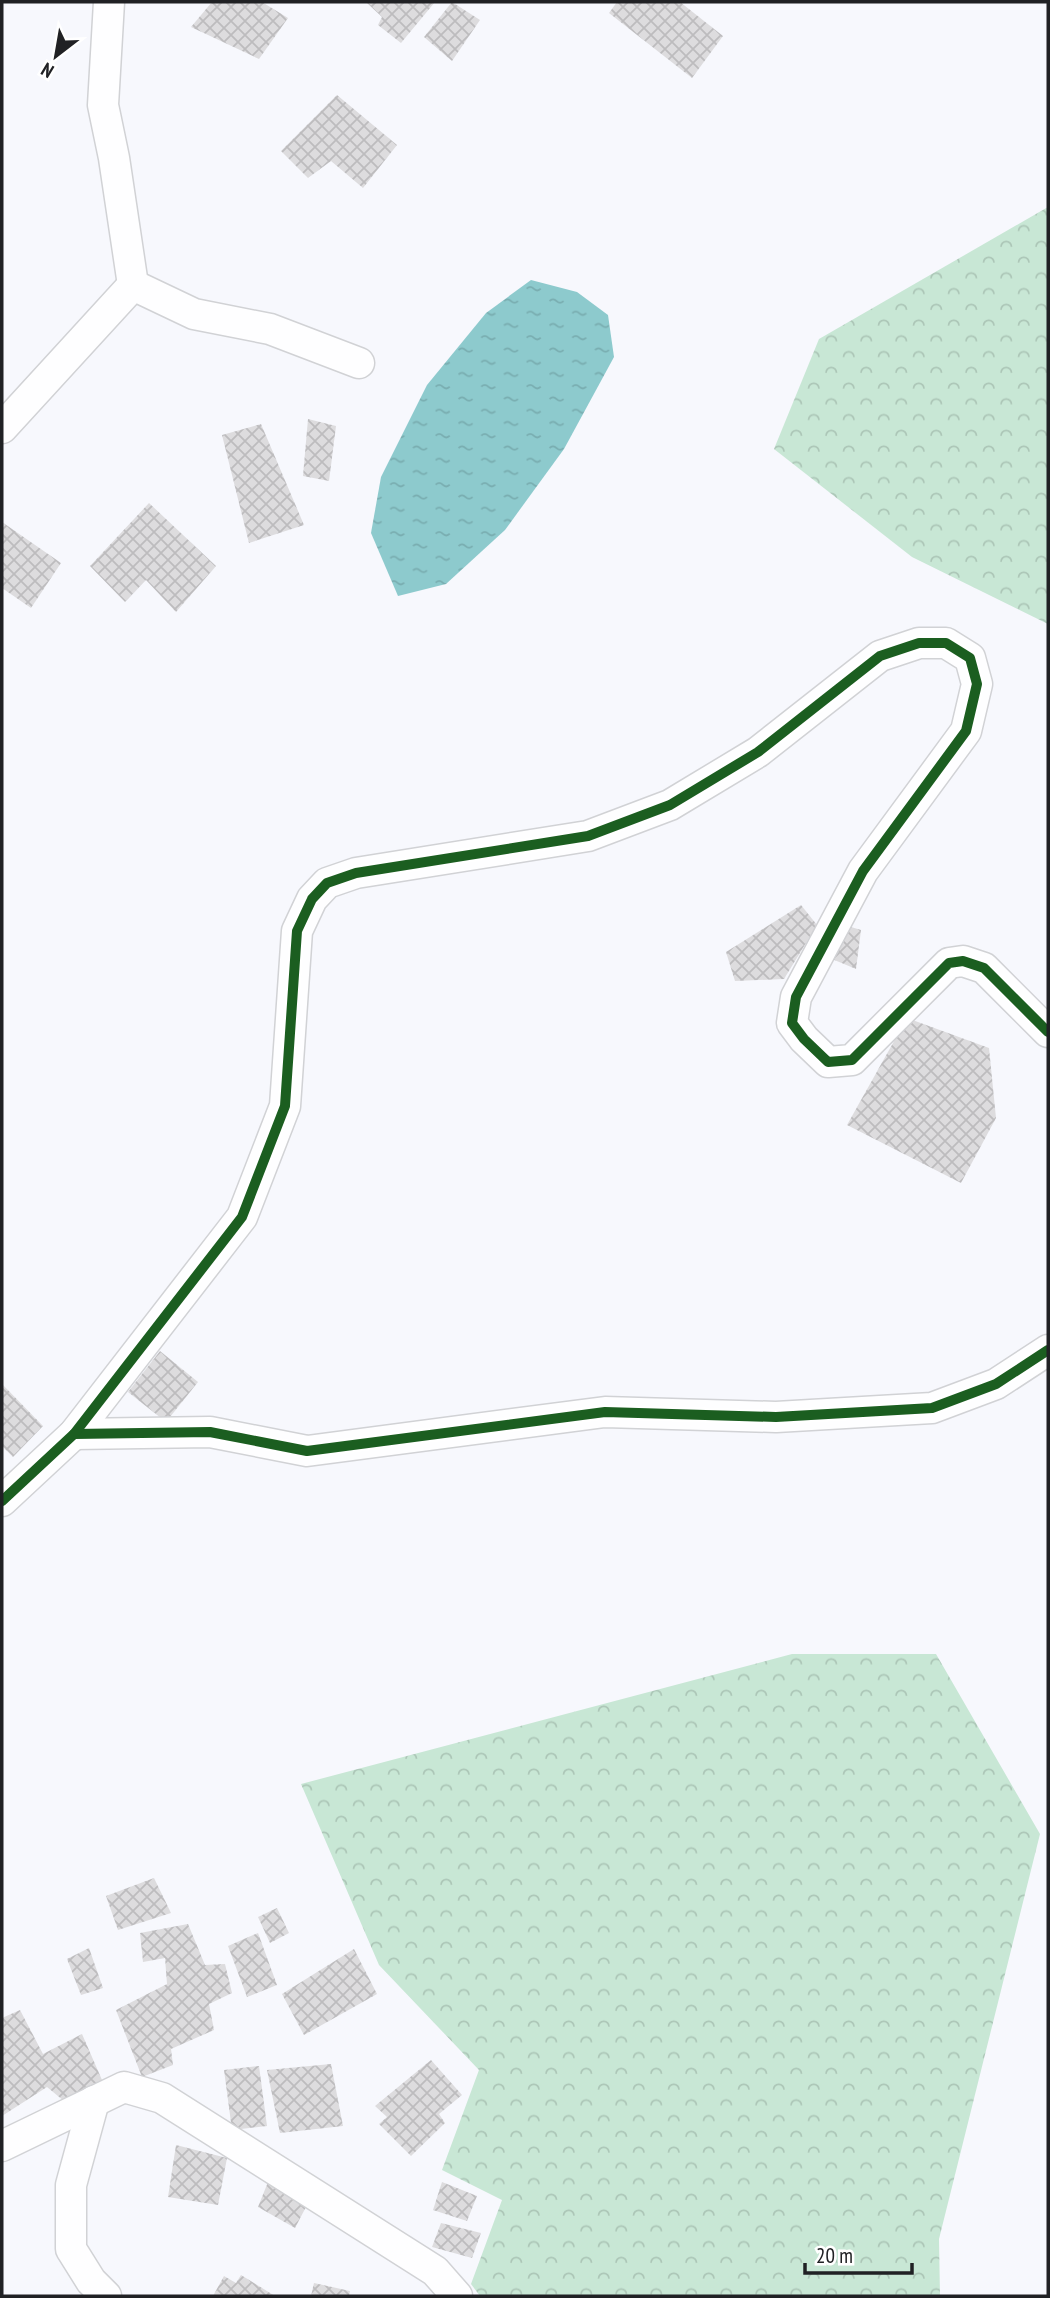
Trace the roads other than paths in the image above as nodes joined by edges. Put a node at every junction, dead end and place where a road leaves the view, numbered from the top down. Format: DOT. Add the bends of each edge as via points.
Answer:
graph roads {
  1 [pos="109,2"];
  2 [pos="134,285"];
  3 [pos="359,363"];
  4 [pos="2,428"];
  5 [pos="1048,1032"];
  6 [pos="1048,1350"];
  7 [pos="74,1434"];
  8 [pos="2,1501"];
  9 [pos="94,2101"];
  10 [pos="2,2146"];
  11 [pos="106,2296"];
  12 [pos="457,2296"];
  1 -- 2 [label="street" via="103,105"];
  2 -- 3 [label="street" via="194,314 270,330"];
  2 -- 4 [label="street"];
  5 -- 7 [label="street" via="984,968 963,961 949,964 852,1060 828,1062 792,1023 796,997 863,871 966,731 977,684 970,658 946,643 919,643 880,656 758,752 670,805 588,836 356,873 327,883 312,899 297,931 285,1107 242,1217"];
  6 -- 7 [label="street" via="996,1384 932,1408 776,1418 605,1412 307,1451 210,1432"];
  7 -- 8 [label="street"];
  9 -- 10 [label="street"];
  9 -- 11 [label="street" via="71,2185 71,2249"];
  9 -- 12 [label="street" via="124,2087 162,2098 435,2270"];
}
